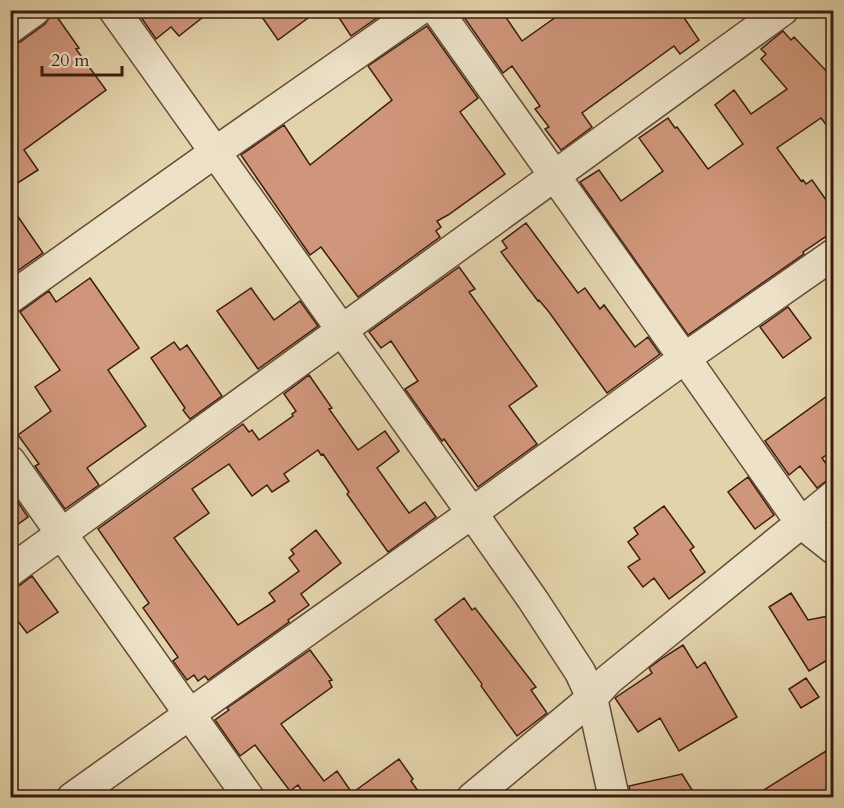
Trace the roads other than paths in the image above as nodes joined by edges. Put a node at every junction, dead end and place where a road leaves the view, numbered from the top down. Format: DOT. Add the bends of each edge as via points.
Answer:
graph roads {
  1 [pos="35,10"];
  2 [pos="114,10"];
  3 [pos="419,10"];
  4 [pos="437,10"];
  5 [pos="783,10"];
  6 [pos="10,28"];
  7 [pos="214,153"];
  8 [pos="555,176"];
  9 [pos="834,254"];
  10 [pos="10,298"];
  11 [pos="342,331"];
  12 [pos="685,358"];
  13 [pos="10,461"];
  14 [pos="834,495"];
  15 [pos="472,513"];
  16 [pos="801,523"];
  17 [pos="62,534"];
  18 [pos="834,549"];
  19 [pos="10,571"];
  20 [pos="592,698"];
  21 [pos="190,714"];
  22 [pos="72,798"];
  23 [pos="249,798"];
  24 [pos="472,798"];
  25 [pos="614,798"];
  1 -- 6 [label="street"];
  2 -- 7 [label="street"];
  3 -- 7 [label="street"];
  4 -- 8 [label="street"];
  5 -- 8 [label="street"];
  7 -- 10 [label="street"];
  7 -- 11 [label="street"];
  8 -- 11 [label="street"];
  8 -- 12 [label="street"];
  9 -- 12 [label="street"];
  11 -- 15 [label="street"];
  11 -- 17 [label="street"];
  12 -- 15 [label="street"];
  12 -- 16 [label="street"];
  13 -- 17 [label="street"];
  14 -- 16 [label="street"];
  15 -- 20 [label="street" via="580,672"];
  15 -- 21 [label="street"];
  16 -- 18 [label="street"];
  16 -- 20 [label="street" via="608,680"];
  17 -- 19 [label="street"];
  17 -- 21 [label="street"];
  20 -- 24 [label="street"];
  20 -- 25 [label="street"];
  21 -- 22 [label="street"];
  21 -- 23 [label="street"];
}
